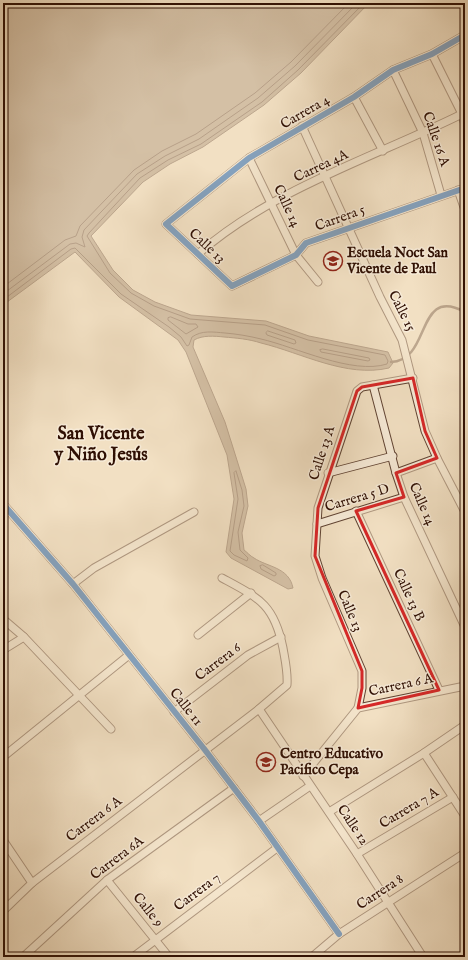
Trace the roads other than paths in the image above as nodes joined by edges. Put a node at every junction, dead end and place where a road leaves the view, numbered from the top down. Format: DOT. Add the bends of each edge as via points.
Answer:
graph roads {
  1 [pos="465,35"];
  2 [pos="432,54"];
  3 [pos="393,70"];
  4 [pos="354,98"];
  5 [pos="462,114"];
  6 [pos="465,125"];
  7 [pos="302,126"];
  8 [pos="423,133"];
  9 [pos="383,152"];
  10 [pos="249,158"];
  11 [pos="326,177"];
  12 [pos="461,189"];
  13 [pos="441,195"];
  14 [pos="272,203"];
  15 [pos="465,210"];
  16 [pos="166,224"];
  17 [pos="348,227"];
  18 [pos="198,254"];
  19 [pos="296,255"];
  20 [pos="318,282"];
  21 [pos="232,286"];
  22 [pos="412,378"];
  23 [pos="372,385"];
  24 [pos="392,456"];
  25 [pos="437,458"];
  26 [pos="328,473"];
  27 [pos="396,473"];
  28 [pos="404,497"];
  29 [pos="3,504"];
  30 [pos="194,512"];
  31 [pos="356,512"];
  32 [pos="465,512"];
  33 [pos="317,524"];
  34 [pos="222,578"];
  35 [pos="72,584"];
  36 [pos="251,593"];
  37 [pos="3,619"];
  38 [pos="465,627"];
  39 [pos="198,635"];
  40 [pos="24,637"];
  41 [pos="281,637"];
  42 [pos="3,650"];
  43 [pos="129,655"];
  44 [pos="465,686"];
  45 [pos="439,690"];
  46 [pos="79,694"];
  47 [pos="358,708"];
  48 [pos="259,709"];
  49 [pos="174,712"];
  50 [pos="465,725"];
  51 [pos="111,729"];
  52 [pos="205,750"];
  53 [pos="424,753"];
  54 [pos="3,757"];
  55 [pos="303,776"];
  56 [pos="310,786"];
  57 [pos="234,788"];
  58 [pos="453,797"];
  59 [pos="329,812"];
  60 [pos="465,816"];
  61 [pos="258,821"];
  62 [pos="3,840"];
  63 [pos="277,848"];
  64 [pos="465,853"];
  65 [pos="357,854"];
  66 [pos="107,880"];
  67 [pos="32,883"];
  68 [pos="387,902"];
  69 [pos="3,911"];
  70 [pos="339,934"];
  71 [pos="155,940"];
  72 [pos="23,957"];
  73 [pos="133,957"];
  74 [pos="168,957"];
  75 [pos="312,957"];
  76 [pos="423,957"];
  1 -- 2 [label="street, Carrera 4"];
  2 -- 3 [label="street, Carrera 4"];
  2 -- 5 [label="street"];
  3 -- 4 [label="street, Carrera 4"];
  3 -- 8 [label="street, Calle 16 A"];
  4 -- 7 [label="street, Carrera 4"];
  4 -- 9 [label="street"];
  5 -- 6 [label="street"];
  5 -- 8 [label="street, Carrea 4A"];
  7 -- 10 [label="street, Carrera 4"];
  7 -- 11 [label="street, Calle 15"];
  8 -- 9 [label="street, Carrea 4A"];
  8 -- 13 [label="street, Calle 16 A"];
  9 -- 11 [label="street, Carrea 4A"];
  10 -- 14 [label="street, Calle 14"];
  10 -- 16 [label="street, Carrera 4"];
  11 -- 14 [label="street, Carrea 4A"];
  11 -- 17 [label="street, Calle 15"];
  12 -- 13 [label="street, Carrera 5"];
  12 -- 15 [label="street"];
  13 -- 17 [label="street, Carrera 5"];
  14 -- 18 [label="street, Carrea 4A" via="217,238"];
  14 -- 19 [label="street, Calle 14"];
  16 -- 18 [label="street, Calle 13"];
  17 -- 19 [label="street, Carrera 5" via="306,243"];
  17 -- 22 [label="street, Calle 15" via="402,340"];
  18 -- 21 [label="street, Calle 13"];
  19 -- 20 [label="street, Calle 14"];
  19 -- 21 [label="street, Carrera 5"];
  22 -- 23 [label="street"];
  22 -- 25 [label="street, Calle 15" via="425,431"];
  23 -- 24 [label="street, Calle 14"];
  23 -- 26 [label="street, Calle 13 A" via="357,391"];
  24 -- 26 [label="street"];
  24 -- 27 [label="street, Calle 14"];
  25 -- 27 [label="street"];
  25 -- 32 [label="street, Calle 15"];
  26 -- 33 [label="street, Calle 13 A" via="318,508"];
  27 -- 28 [label="street, Calle 14"];
  28 -- 31 [label="street, Carrera 5 D"];
  28 -- 38 [label="street, Calle 14"];
  29 -- 35 [label="street, Calle 11"];
  30 -- 35 [label="street" via="94,568"];
  31 -- 33 [label="street, Carrera 5 D"];
  31 -- 45 [label="street, Calle 13 B"];
  33 -- 47 [label="street, Calle 13" via="315,556 362,670"];
  34 -- 36 [label="street"];
  35 -- 43 [label="street, Calle 11"];
  36 -- 39 [label="street"];
  36 -- 41 [label="street" via="269,609 277,622"];
  37 -- 40 [label="street"];
  40 -- 42 [label="street"];
  40 -- 46 [label="street"];
  41 -- 48 [label="street" via="287,666 287,685"];
  41 -- 49 [label="street, Carrera 6" via="248,655"];
  43 -- 46 [label="street"];
  43 -- 49 [label="street, Calle 11"];
  44 -- 45 [label="street, Carrera 6 A"];
  45 -- 47 [label="street, Carrera 6 A"];
  46 -- 51 [label="street"];
  46 -- 54 [label="street"];
  47 -- 55 [label="street, Carrera 6 A"];
  48 -- 52 [label="street"];
  48 -- 55 [label="street, Calle 12"];
  49 -- 52 [label="street, Calle 11"];
  50 -- 53 [label="street"];
  52 -- 57 [label="street, Calle 11"];
  52 -- 67 [label="street, Carrera 6 A"];
  53 -- 58 [label="street"];
  53 -- 59 [label="street"];
  55 -- 56 [label="street, Calle 12"];
  56 -- 59 [label="street, Calle 12"];
  56 -- 61 [label="street"];
  57 -- 61 [label="street, Calle 11"];
  57 -- 66 [label="street, Carrera 6A"];
  58 -- 60 [label="street"];
  58 -- 65 [label="street, Carrera 7 A"];
  59 -- 65 [label="street, Calle 12"];
  61 -- 63 [label="street, Calle 11"];
  62 -- 67 [label="street"];
  63 -- 70 [label="street, Calle 11"];
  63 -- 71 [label="street, Carrera 7"];
  64 -- 68 [label="street, Carrera 8"];
  65 -- 68 [label="street, Calle 12"];
  66 -- 71 [label="street, Calle 9"];
  66 -- 72 [label="street, Carrera 6A"];
  67 -- 69 [label="street, Carrera 6 A"];
  68 -- 70 [label="street, Carrera 8"];
  68 -- 76 [label="street, Calle 12"];
  70 -- 75 [label="street, Carrera 8"];
  71 -- 73 [label="street, Carrera 7"];
  71 -- 74 [label="street, Calle 9"];
}
